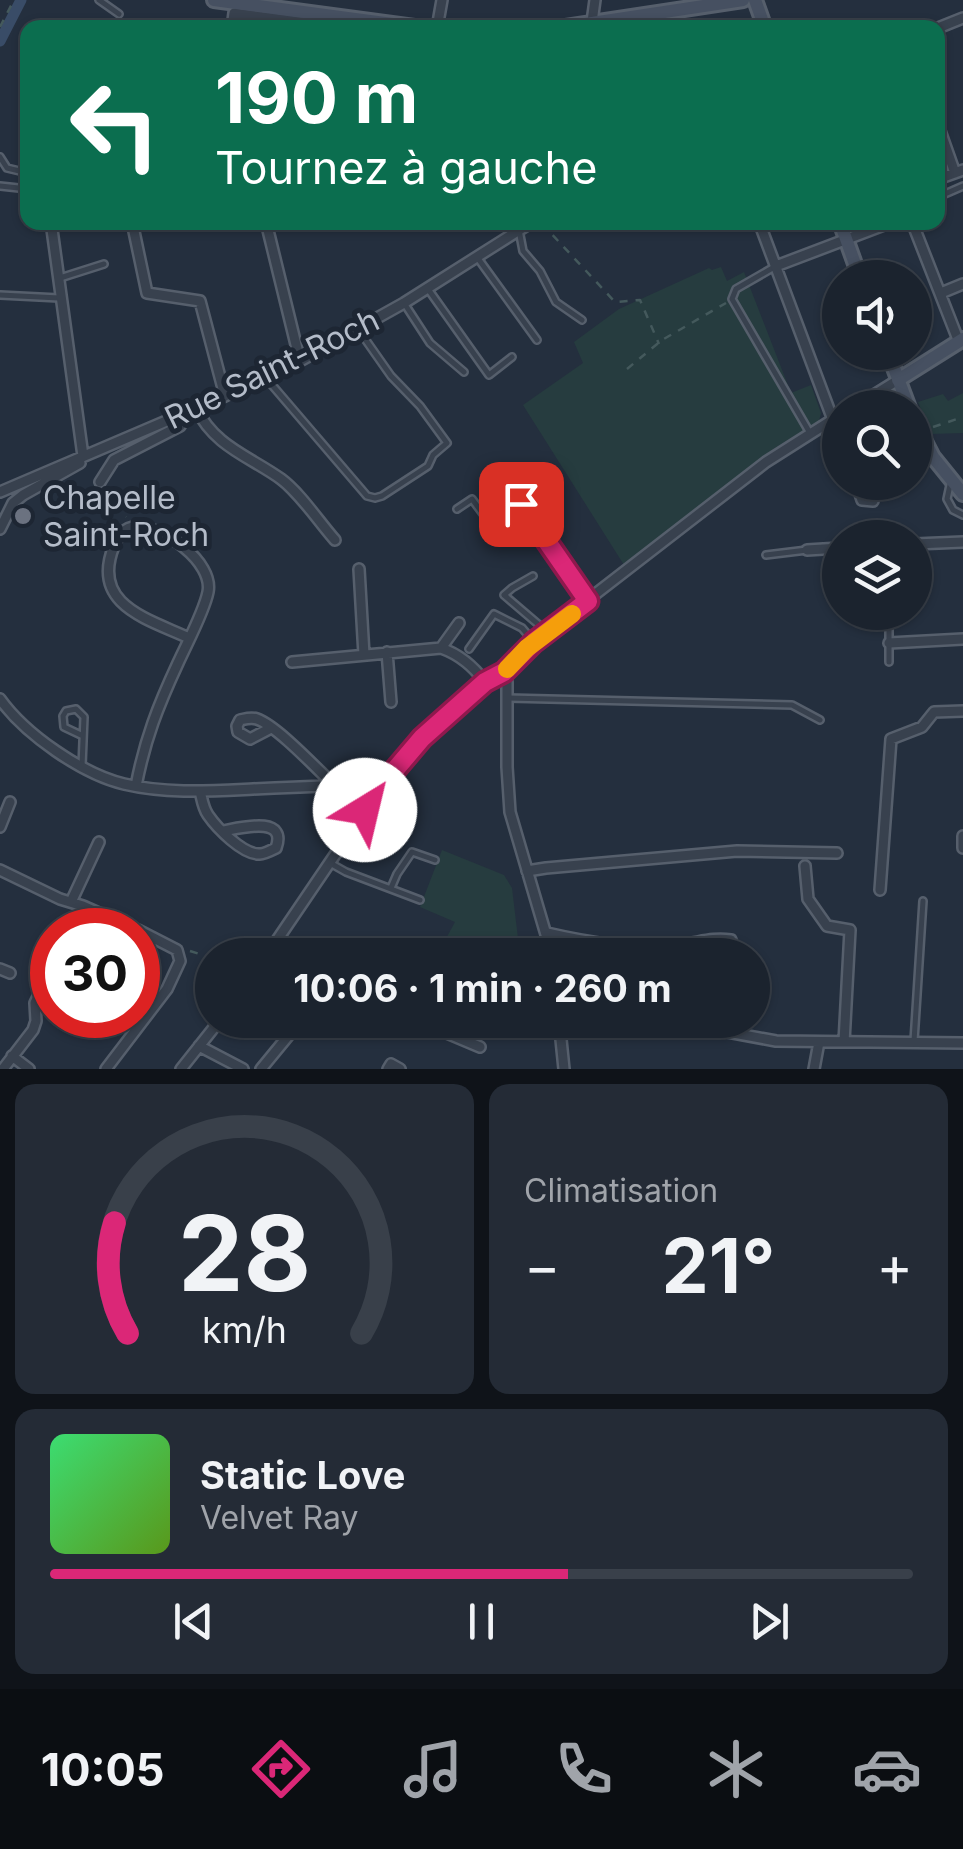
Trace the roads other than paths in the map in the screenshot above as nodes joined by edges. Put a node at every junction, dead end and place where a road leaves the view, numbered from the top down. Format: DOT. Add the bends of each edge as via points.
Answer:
graph roads {
  1 [pos="100,0"];
  2 [pos="214,0"];
  3 [pos="332,0"];
  4 [pos="743,0"];
  5 [pos="658,6"];
  6 [pos="119,14"];
  7 [pos="233,20"];
  8 [pos="321,20"];
  9 [pos="600,20"];
  10 [pos="945,140"];
  11 [pos="0,157"];
  12 [pos="20,171"];
  13 [pos="959,171"];
  14 [pos="52,230"];
  15 [pos="134,230"];
  16 [pos="268,230"];
  17 [pos="519,230"];
  18 [pos="762,230"];
  19 [pos="843,230"];
  20 [pos="873,230"];
  21 [pos="915,230"];
  22 [pos="846,241"];
  23 [pos="477,257"];
  24 [pos="853,260"];
  25 [pos="104,264"];
  26 [pos="776,266"];
  27 [pos="58,278"];
  28 [pos="963,284"];
  29 [pos="428,289"];
  30 [pos="941,293"];
  31 [pos="0,295"];
  32 [pos="62,299"];
  33 [pos="404,304"];
  34 [pos="582,320"];
  35 [pos="358,329"];
  36 [pos="537,340"];
  37 [pos="961,340"];
  38 [pos="512,357"];
  39 [pos="300,361"];
  40 [pos="894,370"];
  41 [pos="464,372"];
  42 [pos="266,378"];
  43 [pos="898,380"];
  44 [pos="825,390"];
  45 [pos="882,390"];
  46 [pos="902,390"];
  47 [pos="224,396"];
  48 [pos="196,408"];
  49 [pos="182,414"];
  50 [pos="822,426"];
  51 [pos="810,433"];
  52 [pos="932,452"];
  53 [pos="83,456"];
  54 [pos="100,482"];
  55 [pos="951,482"];
  56 [pos="0,492"];
  57 [pos="963,494"];
  58 [pos="862,500"];
  59 [pos="873,501"];
  60 [pos="457,508"];
  61 [pos="963,515"];
  62 [pos="0,529"];
  63 [pos="335,540"];
  64 [pos="963,542"];
  65 [pos="932,543"];
  66 [pos="822,549"];
  67 [pos="807,550"];
  68 [pos="766,556"];
  69 [pos="359,569"];
  70 [pos="534,576"];
  71 [pos="588,601"];
  72 [pos="460,622"];
  73 [pos="889,630"];
  74 [pos="547,632"];
  75 [pos="189,638"];
  76 [pos="963,639"];
  77 [pos="534,642"];
  78 [pos="890,643"];
  79 [pos="441,648"];
  80 [pos="469,649"];
  81 [pos="388,652"];
  82 [pos="364,655"];
  83 [pos="292,662"];
  84 [pos="889,662"];
  85 [pos="504,672"];
  86 [pos="485,682"];
  87 [pos="507,698"];
  88 [pos="0,699"];
  89 [pos="391,702"];
  90 [pos="963,710"];
  91 [pos="820,720"];
  92 [pos="271,728"];
  93 [pos="83,736"];
  94 [pos="82,766"];
  95 [pos="383,784"];
  96 [pos="136,786"];
  97 [pos="335,786"];
  98 [pos="200,791"];
  99 [pos="10,802"];
  100 [pos="0,827"];
  101 [pos="223,831"];
  102 [pos="963,836"];
  103 [pos="100,842"];
  104 [pos="962,848"];
  105 [pos="837,853"];
  106 [pos="436,860"];
  107 [pos="329,862"];
  108 [pos="805,866"];
  109 [pos="0,870"];
  110 [pos="528,872"];
  111 [pos="391,888"];
  112 [pos="880,890"];
  113 [pos="420,900"];
  114 [pos="924,901"];
  115 [pos="71,902"];
  116 [pos="83,906"];
  117 [pos="88,908"];
  118 [pos="546,933"];
  119 [pos="278,938"];
  120 [pos="547,938"];
  121 [pos="574,938"];
  122 [pos="160,941"];
  123 [pos="160,997"];
  124 [pos="30,1034"];
  125 [pos="129,1038"];
  126 [pos="206,1038"];
  127 [pos="286,1038"];
  128 [pos="459,1038"];
  129 [pos="561,1038"];
  130 [pos="769,1038"];
  131 [pos="914,1041"];
  132 [pos="819,1042"];
  133 [pos="844,1042"];
  134 [pos="963,1043"];
  135 [pos="200,1046"];
  136 [pos="480,1047"];
  137 [pos="12,1056"];
  138 [pos="3,1069"];
  139 [pos="29,1069"];
  140 [pos="106,1069"];
  141 [pos="181,1069"];
  142 [pos="243,1069"];
  143 [pos="261,1069"];
  144 [pos="388,1069"];
  145 [pos="400,1069"];
  146 [pos="564,1069"];
  147 [pos="814,1069"];
  1 -- 6 [label="lane"];
  2 -- 8 [label="main road"];
  3 -- 8 [label="lane"];
  4 -- 5 [label="main road"];
  5 -- 9 [label="main road"];
  7 -- 8 [label="street" via="234,13"];
  10 -- 13 [label="street"];
  11 -- 12 [label="lane" via="6,168"];
  14 -- 27 [label="street"];
  15 -- 47 [label="street" via="147,292 200,301"];
  16 -- 39 [label="street"];
  17 -- 23 [label="street, Rue Saint-Roch"];
  17 -- 34 [label="lane" via="523,251 556,302"];
  18 -- 26 [label="street"];
  19 -- 22 [label="main road"];
  20 -- 22 [label="street"];
  21 -- 30 [label="street"];
  22 -- 24 [label="main road"];
  22 -- 26 [label="street"];
  23 -- 29 [label="street, Rue Saint-Roch"];
  23 -- 36 [label="lane"];
  25 -- 27 [label="lane"];
  26 -- 44 [label="street"];
  26 -- 51 [label="lane" via="736,289 732,299"];
  27 -- 32 [label="street"];
  28 -- 30 [label="street"];
  29 -- 33 [label="street, Rue Saint-Roch"];
  29 -- 38 [label="lane" via="488,375"];
  30 -- 37 [label="street"];
  31 -- 32 [label="lane"];
  32 -- 53 [label="street"];
  33 -- 35 [label="street, Rue Saint-Roch"];
  33 -- 41 [label="lane" via="430,343"];
  35 -- 39 [label="street, Rue Saint-Roch"];
  35 -- 42 [label="lane" via="447,443 428,466 382,496 367,496"];
  37 -- 43 [label="main road"];
  39 -- 42 [label="street, Rue Saint-Roch"];
  40 -- 43 [label="main road"];
  42 -- 47 [label="street, Rue Saint-Roch"];
  43 -- 45 [label="street"];
  43 -- 46 [label="main road"];
  47 -- 48 [label="street, Rue Saint-Roch"];
  48 -- 49 [label="street, Rue Saint-Roch"];
  48 -- 63 [label="street" via="213,434 284,480"];
  49 -- 53 [label="street, Rue Saint-Roch"];
  49 -- 54 [label="street" via="180,426 114,460"];
  50 -- 51 [label="street"];
  51 -- 71 [label="street"];
  52 -- 55 [label="main road"];
  53 -- 56 [label="street, Rue Saint-Roch"];
  53 -- 62 [label="street" via="80,464 22,495"];
  55 -- 57 [label="main road"];
  55 -- 61 [label="lane" via="947,499"];
  58 -- 59 [label="street"];
  60 -- 71 [label="lane" via="472,499 492,526 521,504"];
  64 -- 65 [label="street"];
  66 -- 67 [label="street"];
  67 -- 68 [label="lane"];
  69 -- 82 [label="street"];
  70 -- 74 [label="lane" via="504,596"];
  71 -- 74 [label="street"];
  72 -- 79 [label="street"];
  73 -- 78 [label="lane"];
  74 -- 77 [label="street"];
  75 -- 75 [label="street" via="114,596 112,550 133,526 170,537 208,578"];
  75 -- 96 [label="street" via="148,732"];
  76 -- 78 [label="street"];
  77 -- 80 [label="lane" via="494,614"];
  77 -- 85 [label="street"];
  78 -- 84 [label="lane"];
  79 -- 81 [label="street"];
  79 -- 86 [label="street"];
  81 -- 82 [label="street"];
  81 -- 89 [label="street"];
  82 -- 83 [label="street"];
  85 -- 86 [label="street"];
  85 -- 87 [label="street"];
  86 -- 95 [label="street"];
  87 -- 91 [label="lane" via="792,705"];
  87 -- 110 [label="street" via="510,812"];
  88 -- 94 [label="street" via="60,756"];
  90 -- 112 [label="street" via="934,712 922,727 891,739"];
  92 -- 97 [label="street"];
  93 -- 93 [label="lane" via="81,712 66,712 64,727"];
  93 -- 94 [label="lane"];
  94 -- 96 [label="street"];
  95 -- 97 [label="street"];
  95 -- 107 [label="street"];
  96 -- 98 [label="street"];
  97 -- 98 [label="street"];
  98 -- 101 [label="street" via="206,812"];
  99 -- 100 [label="street"];
  101 -- 101 [label="street" via="264,826 279,841 260,854"];
  102 -- 104 [label="street"];
  103 -- 115 [label="street"];
  105 -- 110 [label="street" via="737,851"];
  106 -- 111 [label="lane" via="412,852"];
  107 -- 111 [label="lane"];
  107 -- 119 [label="street"];
  108 -- 133 [label="street" via="808,899 827,926 850,930"];
  109 -- 115 [label="street"];
  110 -- 118 [label="street"];
  111 -- 113 [label="lane"];
  114 -- 131 [label="lane"];
  115 -- 116 [label="street"];
  116 -- 117 [label="street"];
  118 -- 120 [label="street"];
  118 -- 121 [label="street"];
  122 -- 123 [label="street" via="180,956"];
  124 -- 137 [label="street"];
  125 -- 140 [label="street"];
  126 -- 135 [label="street"];
  127 -- 143 [label="street"];
  128 -- 136 [label="street"];
  129 -- 146 [label="street"];
  130 -- 132 [label="street"];
  131 -- 133 [label="street"];
  131 -- 134 [label="street"];
  132 -- 133 [label="street"];
  132 -- 147 [label="street"];
  135 -- 141 [label="street"];
  135 -- 142 [label="street"];
  137 -- 138 [label="street"];
  137 -- 139 [label="street"];
  144 -- 145 [label="street"];
}
